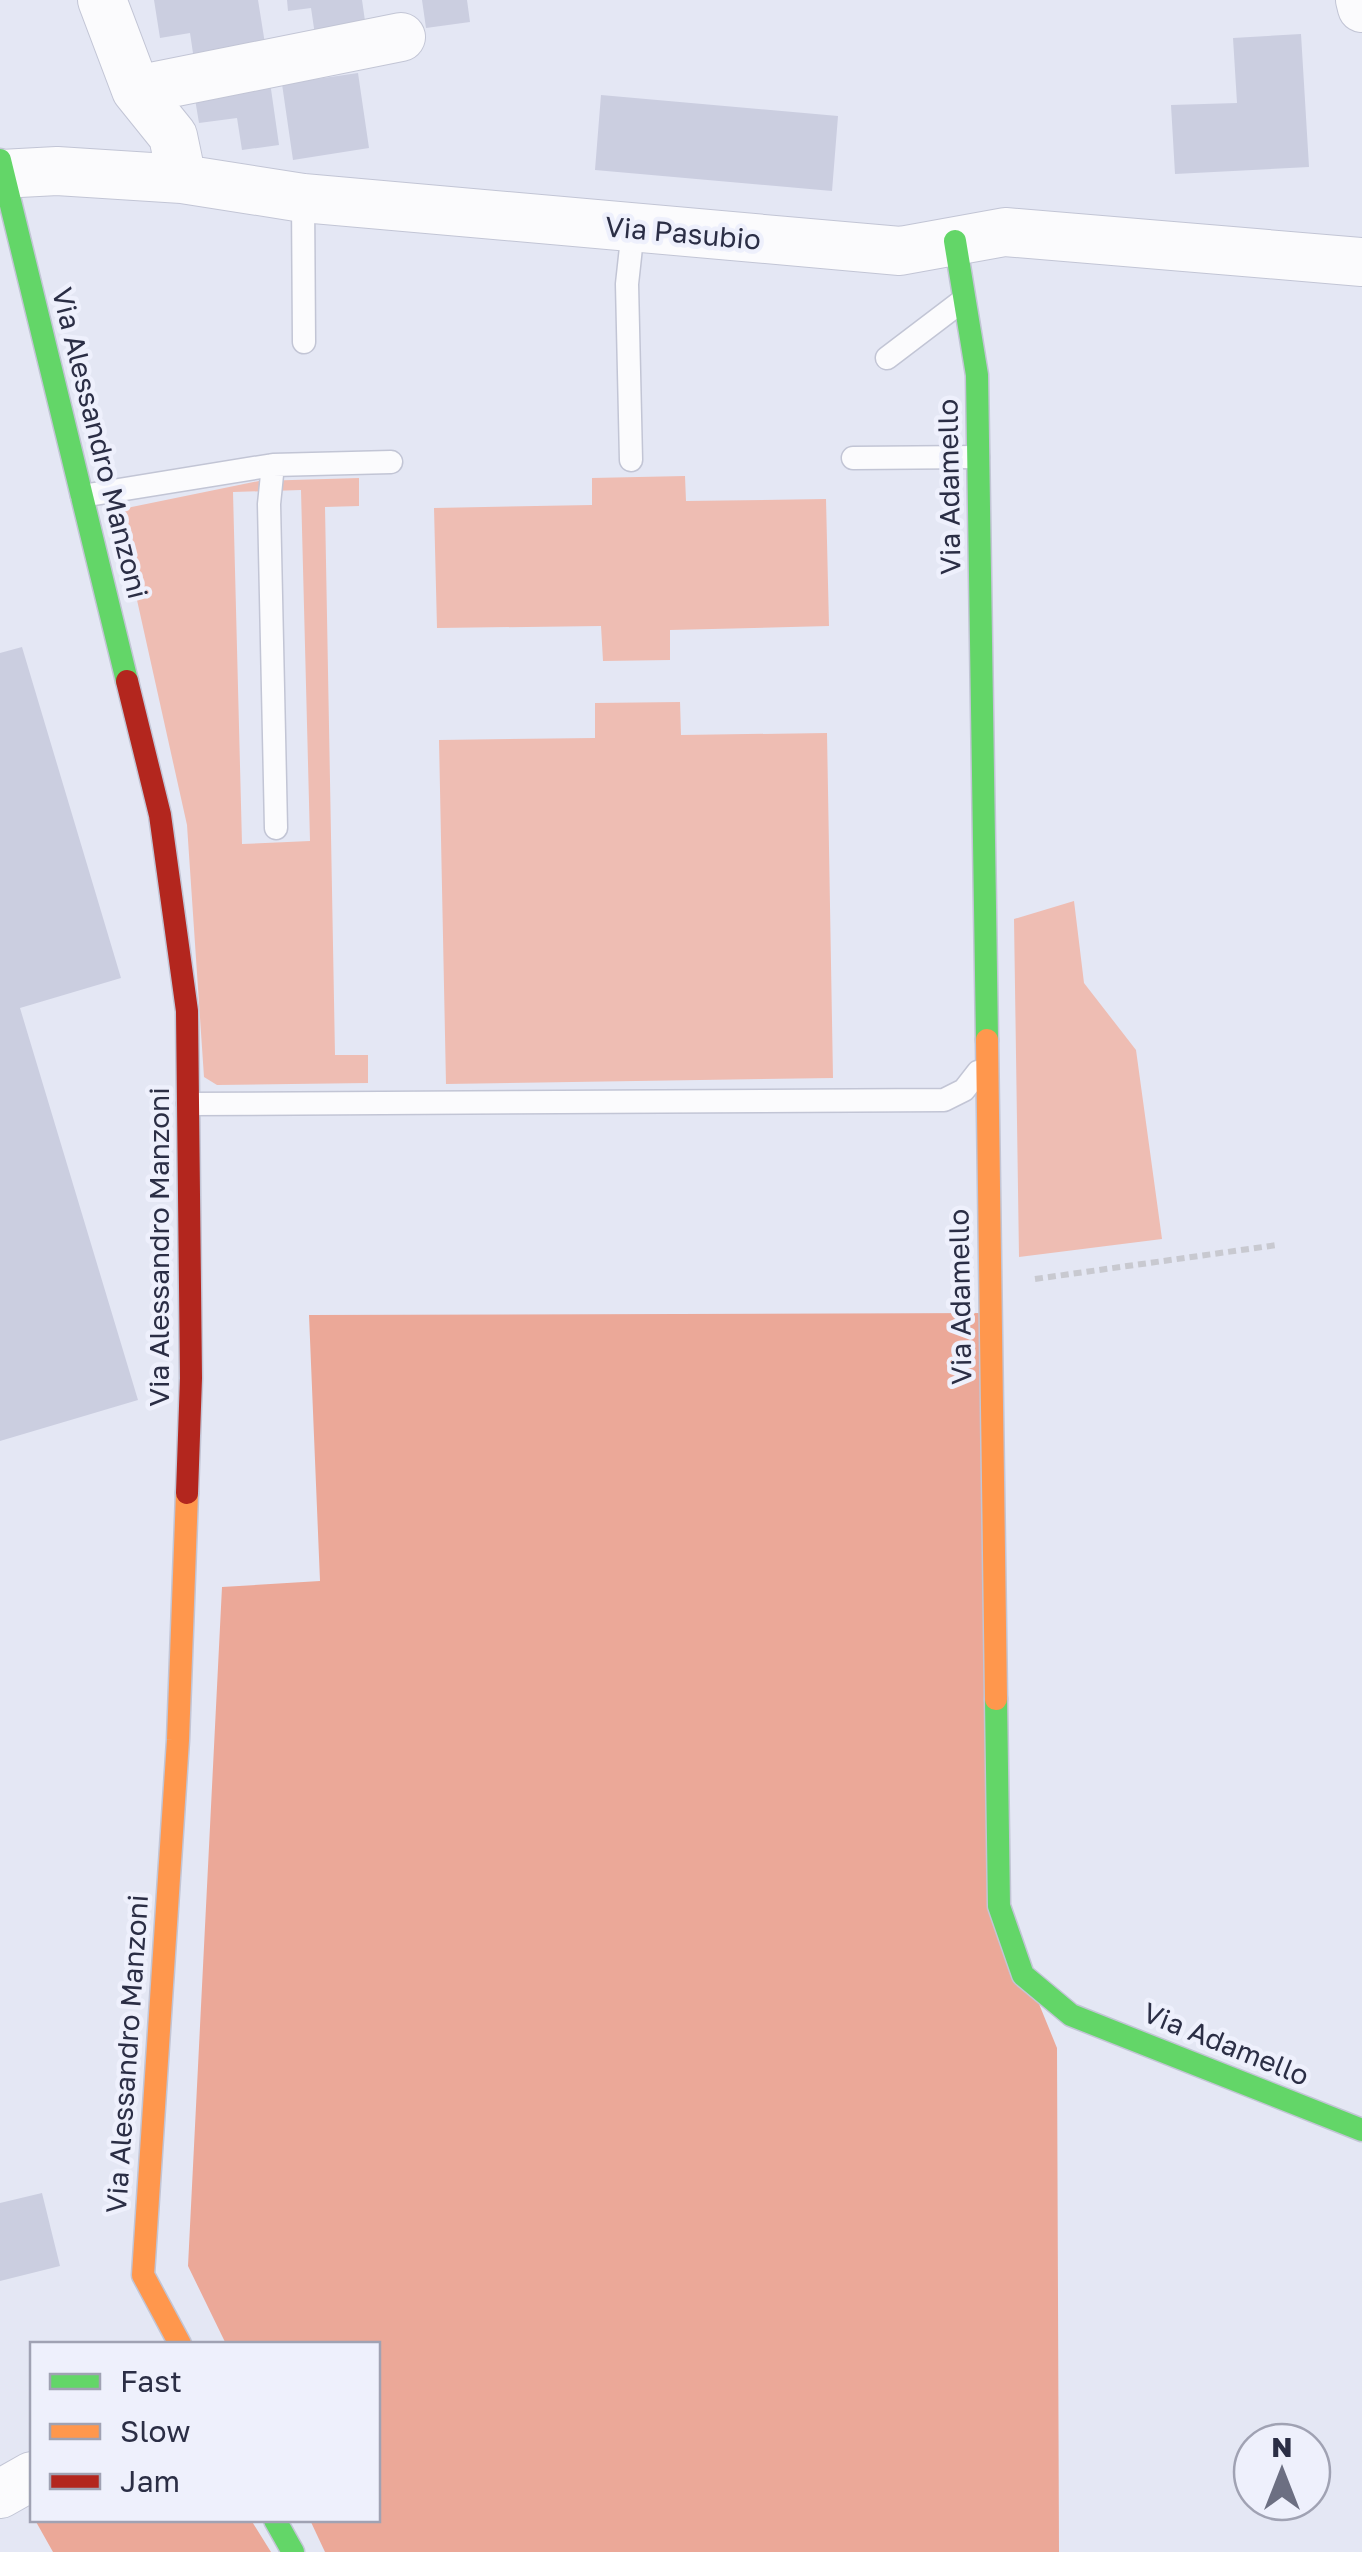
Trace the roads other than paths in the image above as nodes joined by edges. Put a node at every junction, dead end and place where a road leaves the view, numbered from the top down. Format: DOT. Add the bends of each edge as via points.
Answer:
graph roads {
  1 [pos="102,0"];
  2 [pos="1360,0"];
  3 [pos="1362,8"];
  4 [pos="401,37"];
  5 [pos="136,90"];
  6 [pos="2,169"];
  7 [pos="182,179"];
  8 [pos="303,198"];
  9 [pos="633,229"];
  10 [pos="954,241"];
  11 [pos="1362,262"];
  12 [pos="962,301"];
  13 [pos="304,342"];
  14 [pos="887,358"];
  15 [pos="978,457"];
  16 [pos="852,458"];
  17 [pos="632,460"];
  18 [pos="391,462"];
  19 [pos="273,466"];
  20 [pos="82,496"];
  21 [pos="276,828"];
  22 [pos="987,1061"];
  23 [pos="188,1104"];
  24 [pos="1362,2130"];
  25 [pos="179,2342"];
  26 [pos="30,2477"];
  27 [pos="0,2494"];
  28 [pos="276,2522"];
  29 [pos="293,2552"];
  1 -- 5 [label="street"];
  2 -- 3 [label="street"];
  4 -- 5 [label="street"];
  5 -- 7 [label="street" via="173,136"];
  6 -- 7 [label="street, Via Pasubio"];
  6 -- 20 [label="street, Via Alessandro Manzoni"];
  7 -- 8 [label="street, Via Pasubio"];
  8 -- 9 [label="street, Via Pasubio"];
  8 -- 13 [label="lane"];
  9 -- 10 [label="street, Via Pasubio" via="900,251"];
  9 -- 17 [label="lane"];
  10 -- 11 [label="street, Via Pasubio" via="1005,232"];
  10 -- 12 [label="street, Via Adamello"];
  12 -- 14 [label="lane"];
  12 -- 15 [label="street, Via Adamello" via="977,376"];
  15 -- 16 [label="lane"];
  15 -- 22 [label="street, Via Adamello"];
  18 -- 19 [label="lane"];
  19 -- 20 [label="lane"];
  19 -- 21 [label="lane"];
  20 -- 23 [label="street, Via Alessandro Manzoni" via="160,816 187,1011"];
  22 -- 23 [label="lane" via="964,1090 944,1100"];
  22 -- 24 [label="street, Via Adamello" via="999,1906 1024,1976 1070,2015"];
  23 -- 25 [label="street, Via Alessandro Manzoni" via="191,1378 178,1740 142,2276"];
  26 -- 27 [label="street"];
  28 -- 29 [label="street"];
}
